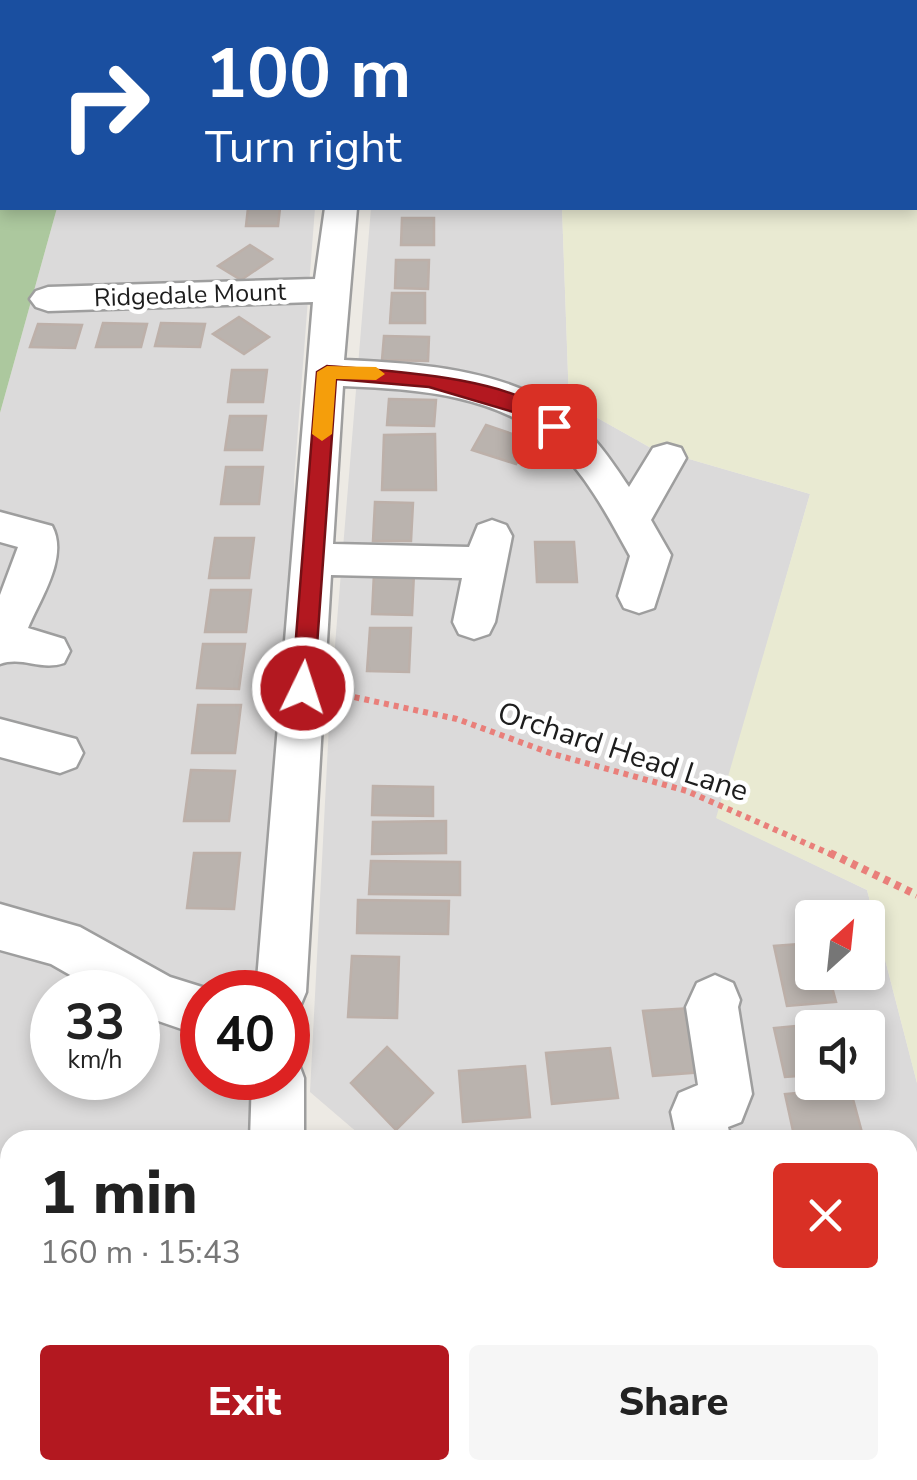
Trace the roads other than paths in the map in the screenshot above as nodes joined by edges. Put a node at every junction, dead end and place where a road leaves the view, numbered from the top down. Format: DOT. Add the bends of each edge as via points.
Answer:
graph roads {
  1 [pos="341,210"];
  2 [pos="331,290"];
  3 [pos="48,299"];
  4 [pos="327,372"];
  5 [pos="667,458"];
  6 [pos="629,522"];
  7 [pos="32,528"];
  8 [pos="312,559"];
  9 [pos="639,596"];
  10 [pos="474,622"];
  11 [pos="2,643"];
  12 [pos="49,652"];
  13 [pos="0,738"];
  14 [pos="60,754"];
  15 [pos="5,939"];
  16 [pos="282,970"];
  17 [pos="715,1000"];
  18 [pos="180,1005"];
  19 [pos="278,1100"];
  20 [pos="702,1126"];
  21 [pos="277,1130"];
  1 -- 2 [label="street"];
  2 -- 3 [label="street, Ridgedale Mount"];
  2 -- 4 [label="street"];
  4 -- 6 [label="street" via="429,380 536,412 572,440"];
  4 -- 8 [label="street"];
  5 -- 6 [label="street"];
  6 -- 9 [label="street" via="651,554"];
  7 -- 11 [label="street" via="38,554"];
  8 -- 10 [label="street" via="489,549"];
  8 -- 16 [label="street"];
  11 -- 12 [label="street"];
  13 -- 14 [label="street"];
  15 -- 18 [label="street" via="62,944"];
  17 -- 20 [label="street" via="726,1094"];
  19 -- 21 [label="street"];
}
